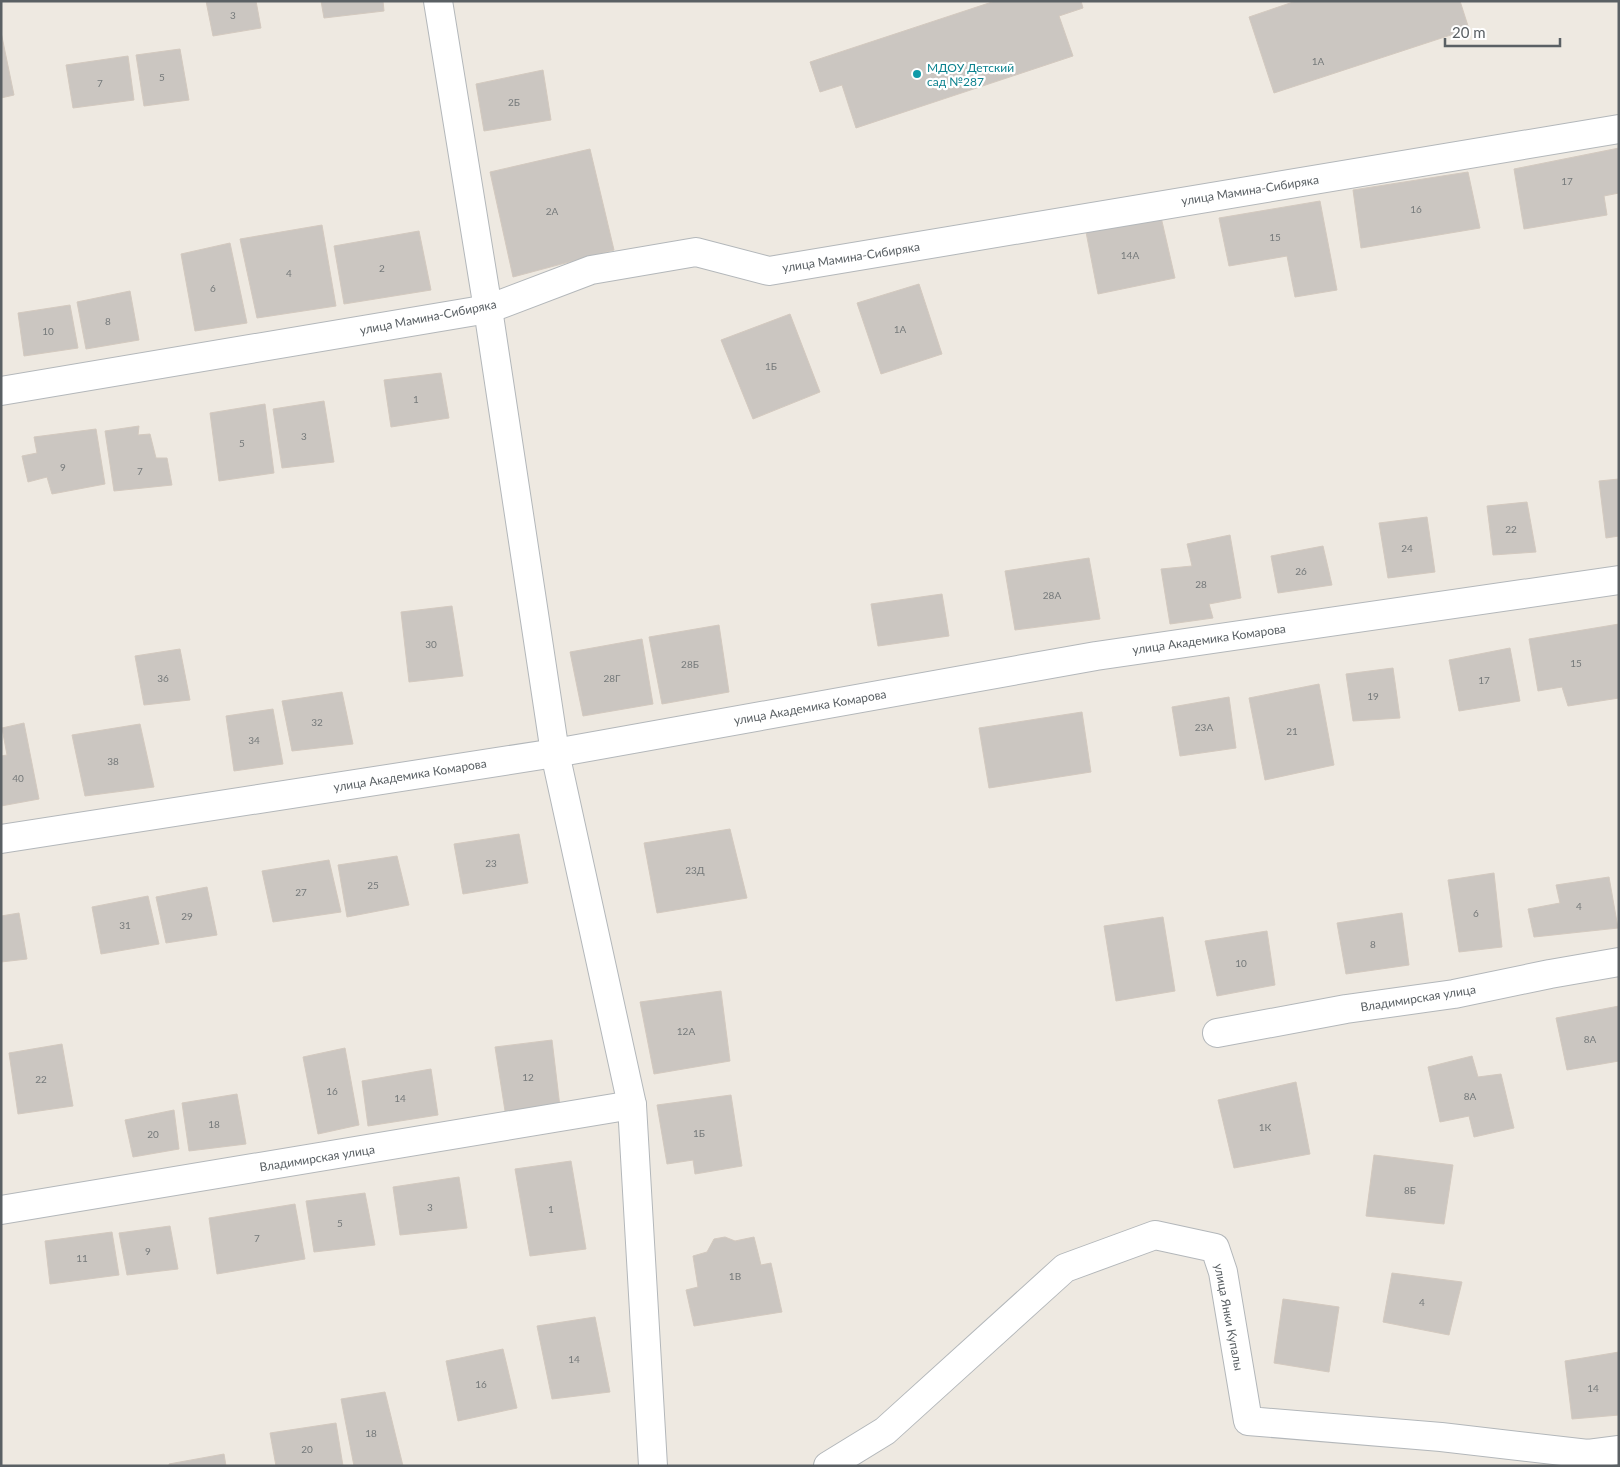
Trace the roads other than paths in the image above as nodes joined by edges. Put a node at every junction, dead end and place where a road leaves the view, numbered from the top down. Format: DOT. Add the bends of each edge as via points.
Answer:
graph roads {
  1 [pos="438,1"];
  2 [pos="1619,129"];
  3 [pos="488,309"];
  4 [pos="1,391"];
  5 [pos="1619,580"];
  6 [pos="555,753"];
  7 [pos="1,839"];
  8 [pos="1619,962"];
  9 [pos="1217,1033"];
  10 [pos="632,1106"];
  11 [pos="1,1210"];
  12 [pos="1619,1450"];
  13 [pos="653,1466"];
  14 [pos="828,1466"];
  1 -- 3 [label="street"];
  2 -- 3 [label="street, улица Мамина-Сибиряка" via="769,270 696,252 591,270"];
  3 -- 4 [label="street, улица Мамина-Сибиряка"];
  3 -- 6 [label="street"];
  5 -- 6 [label="street, улица Академика Комарова" via="1096,656"];
  6 -- 7 [label="street, улица Академика Комарова"];
  6 -- 10 [label="street"];
  8 -- 9 [label="street, Владимирская улица" via="1454,994 1346,1009"];
  10 -- 11 [label="street, Владимирская улица"];
  10 -- 13 [label="street"];
  12 -- 14 [label="street, улица Янки Купалы" via="1588,1454 1442,1437 1248,1421 1223,1272 1215,1248 1155,1235 1065,1268 885,1431"];
}
